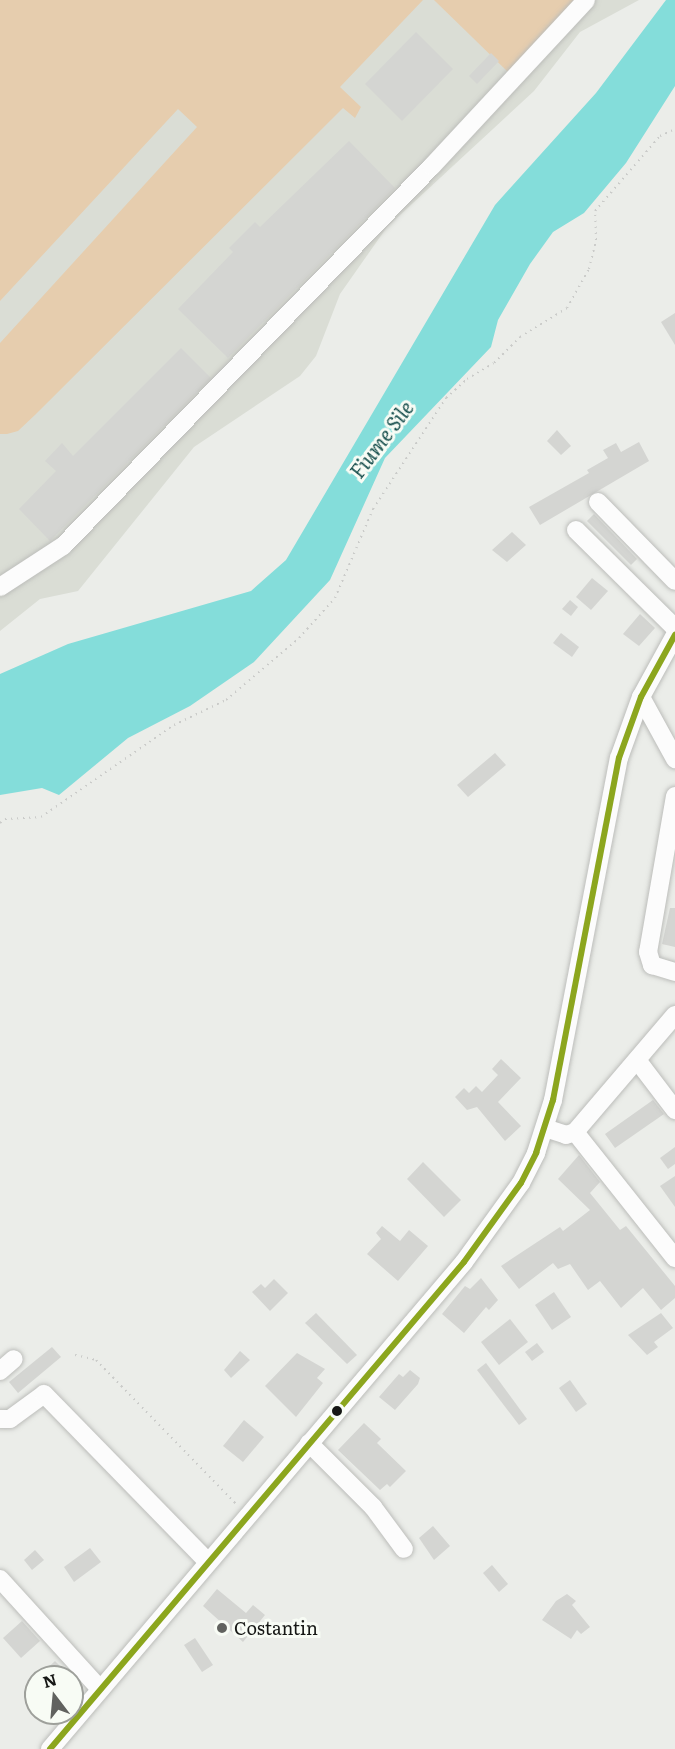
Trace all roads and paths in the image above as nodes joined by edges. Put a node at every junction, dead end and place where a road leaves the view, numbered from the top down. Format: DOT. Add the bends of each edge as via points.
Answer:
graph roads {
  1 [pos="586,0"];
  2 [pos="675,129"];
  3 [pos="597,502"];
  4 [pos="576,530"];
  5 [pos="675,581"];
  6 [pos="0,586"];
  7 [pos="675,628"];
  8 [pos="675,635"];
  9 [pos="641,697"];
  10 [pos="675,759"];
  11 [pos="675,796"];
  12 [pos="0,823"];
  13 [pos="675,972"];
  14 [pos="675,1016"];
  15 [pos="637,1060"];
  16 [pos="675,1110"];
  17 [pos="545,1128"];
  18 [pos="575,1132"];
  19 [pos="675,1258"];
  20 [pos="75,1355"];
  21 [pos="14,1359"];
  22 [pos="0,1371"];
  23 [pos="0,1419"];
  24 [pos="309,1443"];
  25 [pos="248,1516"];
  26 [pos="404,1549"];
  27 [pos="208,1562"];
  28 [pos="0,1579"];
  29 [pos="100,1689"];
  30 [pos="50,1749"];
  1 -- 6 [label="street" via="432,166 63,546"];
  2 -- 12 [label="path" via="660,136 595,212 596,240 589,269 567,308 520,337 494,363 446,398 373,508 334,598 299,638 226,700 174,725 41,817 5,819"];
  3 -- 5 [label="street"];
  4 -- 7 [label="street"];
  8 -- 9 [label="street"];
  9 -- 10 [label="street"];
  9 -- 17 [label="street" via="608,800"];
  11 -- 13 [label="street" via="648,952 652,965"];
  14 -- 15 [label="street"];
  15 -- 16 [label="street"];
  15 -- 18 [label="street"];
  17 -- 18 [label="street" via="566,1135"];
  17 -- 24 [label="street" via="521,1183 498,1220"];
  18 -- 19 [label="street"];
  20 -- 25 [label="path" via="96,1360"];
  21 -- 22 [label="street"];
  23 -- 27 [label="street" via="10,1419 44,1394"];
  24 -- 25 [label="street"];
  24 -- 26 [label="street" via="373,1507"];
  25 -- 27 [label="street"];
  27 -- 29 [label="street"];
  28 -- 29 [label="street"];
  29 -- 30 [label="street"];
}
